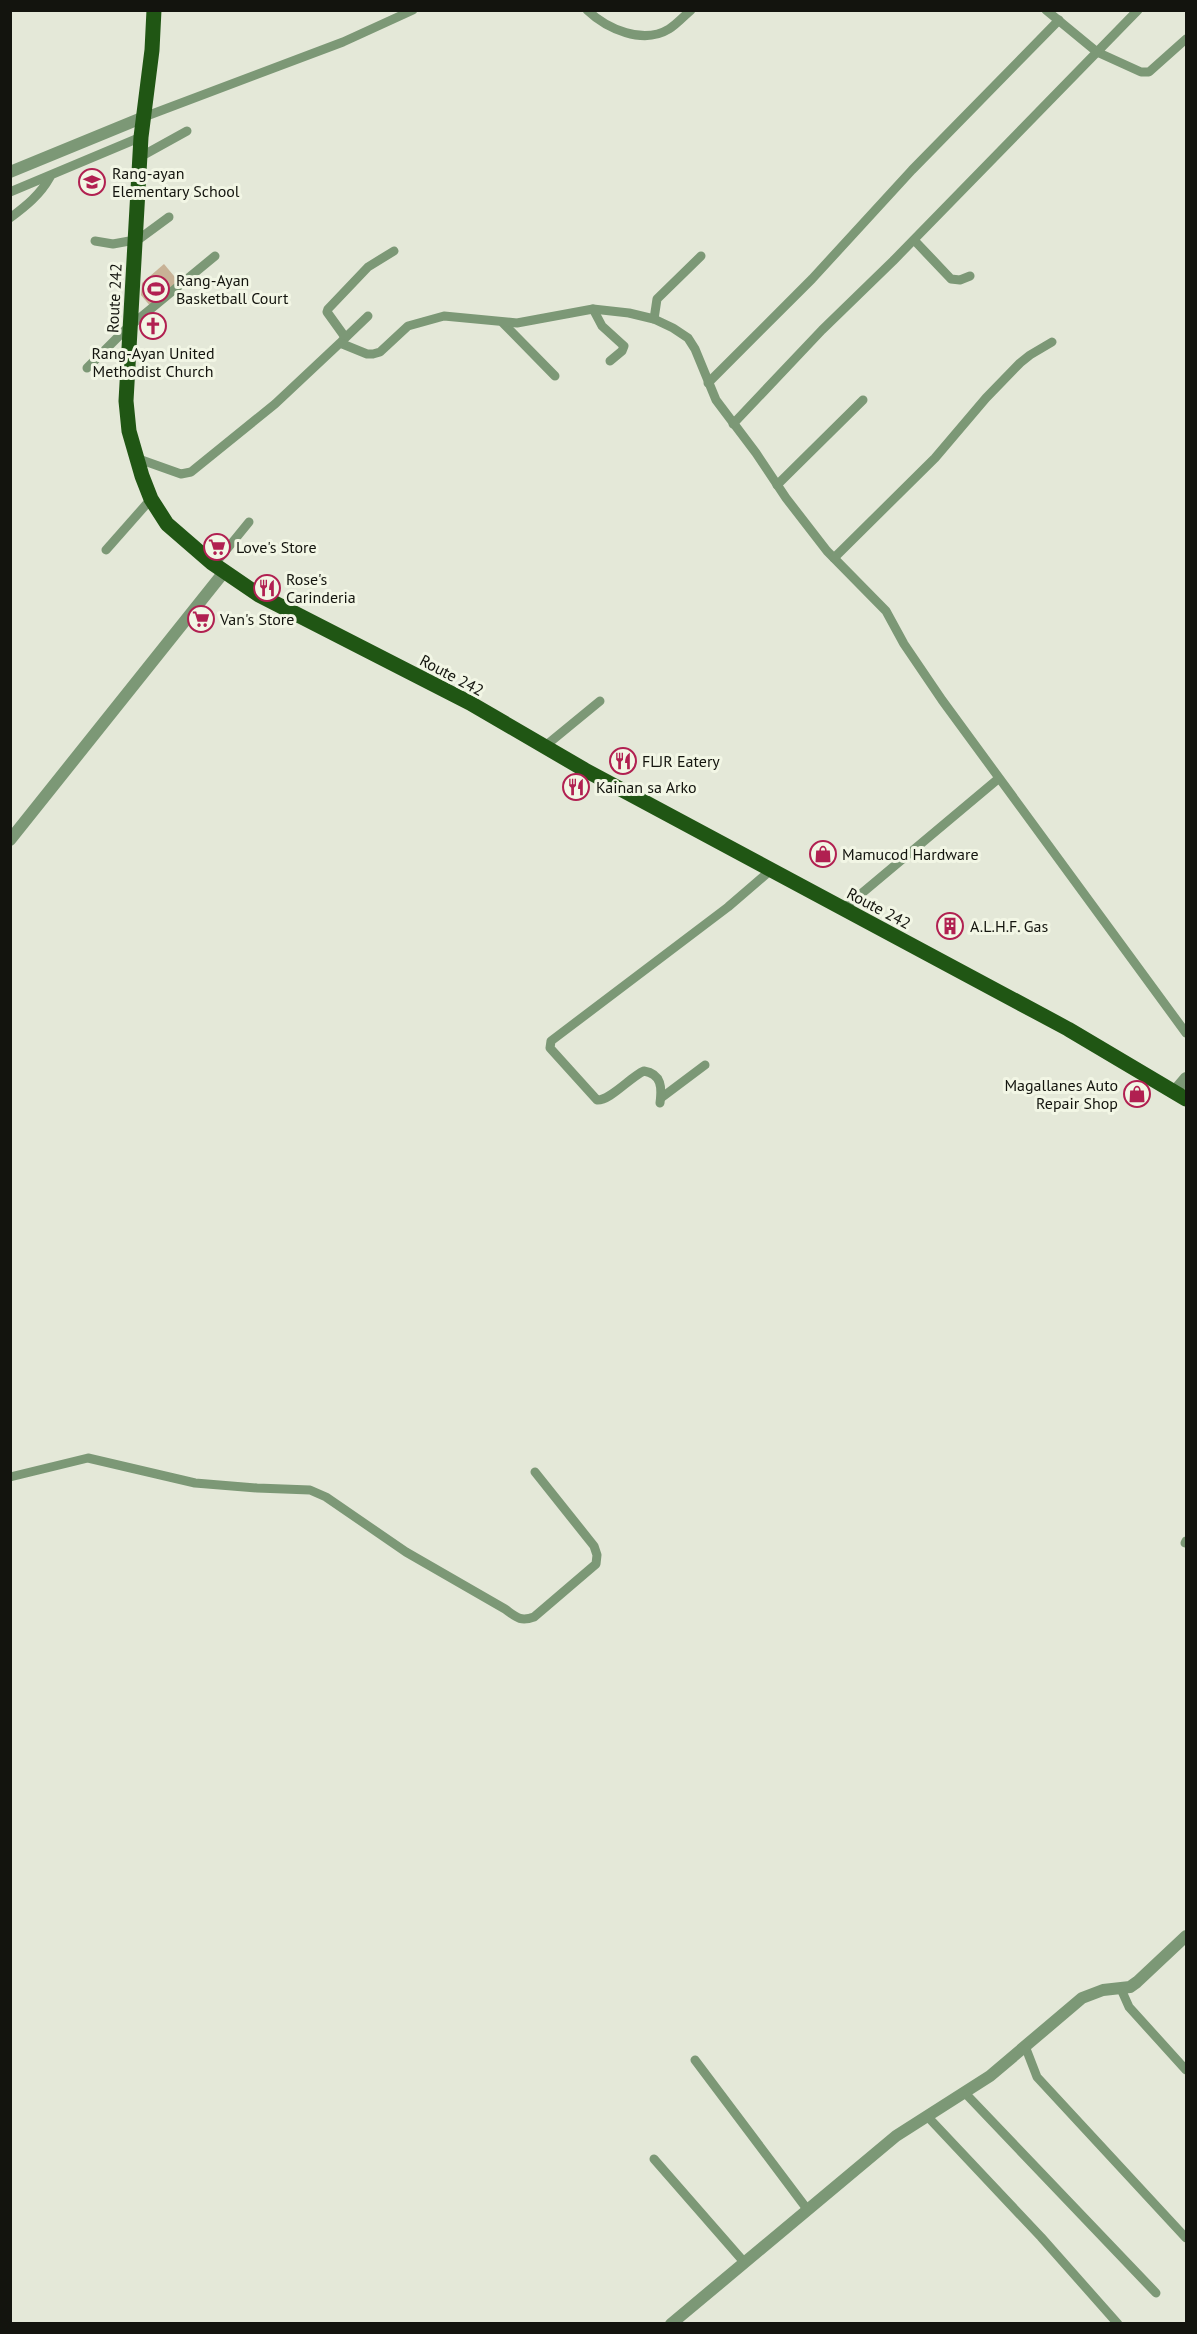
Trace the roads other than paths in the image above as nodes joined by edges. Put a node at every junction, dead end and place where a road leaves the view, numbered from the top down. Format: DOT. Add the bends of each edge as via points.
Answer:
graph roads {
  1 [pos="154,10"];
  2 [pos="413,10"];
  3 [pos="587,10"];
  4 [pos="692,10"];
  5 [pos="1046,10"];
  6 [pos="1138,10"];
  7 [pos="1059,20"];
  8 [pos="1186,39"];
  9 [pos="1097,52"];
  10 [pos="144,117"];
  11 [pos="187,131"];
  12 [pos="141,137"];
  13 [pos="140,157"];
  14 [pos="10,172"];
  15 [pos="50,177"];
  16 [pos="10,192"];
  17 [pos="169,217"];
  18 [pos="10,218"];
  19 [pos="914,240"];
  20 [pos="95,241"];
  21 [pos="135,241"];
  22 [pos="394,251"];
  23 [pos="215,256"];
  24 [pos="700,256"];
  25 [pos="970,276"];
  26 [pos="592,309"];
  27 [pos="368,316"];
  28 [pos="654,319"];
  29 [pos="503,323"];
  30 [pos="130,325"];
  31 [pos="343,340"];
  32 [pos="1052,342"];
  33 [pos="610,361"];
  34 [pos="87,368"];
  35 [pos="555,376"];
  36 [pos="708,383"];
  37 [pos="863,400"];
  38 [pos="734,424"];
  39 [pos="136,458"];
  40 [pos="777,484"];
  41 [pos="151,498"];
  42 [pos="249,522"];
  43 [pos="106,550"];
  44 [pos="834,558"];
  45 [pos="219,568"];
  46 [pos="600,700"];
  47 [pos="544,747"];
  48 [pos="998,779"];
  49 [pos="10,840"];
  50 [pos="771,870"];
  51 [pos="843,909"];
  52 [pos="1186,1033"];
  53 [pos="705,1065"];
  54 [pos="1186,1078"];
  55 [pos="1180,1095"];
  56 [pos="535,1472"];
  57 [pos="10,1476"];
  58 [pos="1186,1936"];
  59 [pos="1121,1989"];
  60 [pos="1025,2046"];
  61 [pos="695,2060"];
  62 [pos="1186,2070"];
  63 [pos="965,2093"];
  64 [pos="927,2116"];
  65 [pos="654,2159"];
  66 [pos="807,2209"];
  67 [pos="1186,2238"];
  68 [pos="744,2262"];
  69 [pos="1156,2293"];
  70 [pos="671,2324"];
  71 [pos="1118,2324"];
  1 -- 10 [label="main road, Route 242"];
  2 -- 10 [label="street" via="343,42"];
  3 -- 4 [label="street" via="609,27 645,35 671,28"];
  5 -- 7 [label="street"];
  6 -- 9 [label="street"];
  7 -- 9 [label="street"];
  7 -- 36 [label="street"];
  8 -- 9 [label="street" via="1149,72"];
  9 -- 19 [label="street"];
  10 -- 12 [label="main road, Route 242"];
  10 -- 14 [label="street"];
  11 -- 13 [label="street"];
  12 -- 13 [label="main road, Route 242"];
  12 -- 15 [label="street"];
  13 -- 21 [label="main road, Route 242"];
  15 -- 16 [label="street"];
  15 -- 18 [label="street" via="44,189"];
  17 -- 21 [label="street"];
  19 -- 25 [label="street" via="951,279"];
  19 -- 38 [label="street"];
  20 -- 21 [label="street"];
  21 -- 30 [label="main road, Route 242"];
  22 -- 31 [label="street" via="368,267 328,309"];
  23 -- 30 [label="street"];
  24 -- 28 [label="street" via="657,298"];
  26 -- 28 [label="street"];
  26 -- 29 [label="street"];
  26 -- 33 [label="street" via="602,326 624,346"];
  27 -- 31 [label="street"];
  28 -- 36 [label="street" via="688,338"];
  29 -- 31 [label="street" via="444,316 408,326 380,352 372,354"];
  29 -- 35 [label="street"];
  30 -- 34 [label="street"];
  30 -- 39 [label="main road, Route 242" via="126,401"];
  31 -- 39 [label="street" via="275,405 191,472 181,474"];
  32 -- 44 [label="street" via="1020,363 935,458"];
  36 -- 38 [label="street"];
  37 -- 40 [label="street"];
  38 -- 40 [label="street"];
  39 -- 41 [label="main road, Route 242"];
  40 -- 44 [label="street"];
  41 -- 43 [label="street"];
  41 -- 45 [label="main road, Route 242" via="167,524"];
  42 -- 45 [label="street"];
  44 -- 48 [label="street" via="886,611"];
  45 -- 47 [label="main road, Route 242" via="259,596 470,703"];
  45 -- 49 [label="street"];
  46 -- 47 [label="street"];
  47 -- 50 [label="main road, Route 242"];
  48 -- 51 [label="street"];
  48 -- 52 [label="street"];
  50 -- 51 [label="main road, Route 242"];
  50 -- 53 [label="street" via="551,1041 550,1048 597,1100 604,1100 644,1071 657,1075 660,1100"];
  51 -- 55 [label="main road, Route 242" via="1068,1029"];
  54 -- 55 [label="street"];
  56 -- 57 [label="street" via="597,1555 596,1564 534,1617 525,1620 406,1552 310,1490 195,1483 88,1458"];
  58 -- 59 [label="street" via="1137,1982"];
  59 -- 60 [label="street" via="1103,1990 1082,1998"];
  59 -- 62 [label="street" via="1129,2007"];
  60 -- 63 [label="street"];
  60 -- 67 [label="street" via="1037,2078"];
  61 -- 66 [label="street"];
  63 -- 64 [label="street"];
  63 -- 69 [label="street"];
  64 -- 66 [label="street" via="896,2136"];
  64 -- 71 [label="street"];
  65 -- 68 [label="street"];
  66 -- 68 [label="street"];
  68 -- 70 [label="street"];
}
